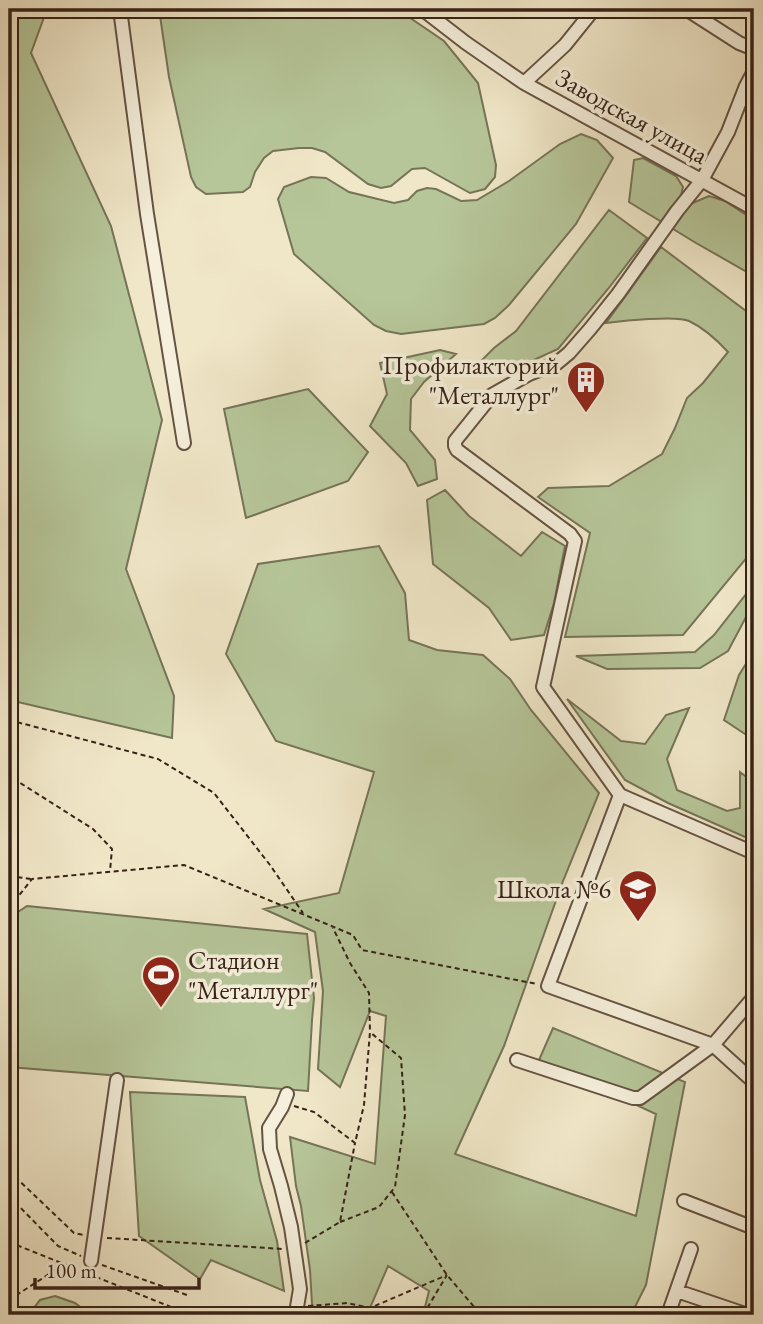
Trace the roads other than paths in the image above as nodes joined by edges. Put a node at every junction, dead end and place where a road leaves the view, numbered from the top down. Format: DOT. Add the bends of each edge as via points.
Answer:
graph roads {
  1 [pos="120,9"];
  2 [pos="422,9"];
  3 [pos="686,9"];
  4 [pos="591,10"];
  5 [pos="754,49"];
  6 [pos="754,71"];
  7 [pos="524,83"];
  8 [pos="702,180"];
  9 [pos="754,209"];
  10 [pos="184,443"];
  11 [pos="620,795"];
  12 [pos="754,853"];
  13 [pos="754,997"];
  14 [pos="713,1045"];
  15 [pos="517,1060"];
  16 [pos="117,1080"];
  17 [pos="754,1082"];
  18 [pos="285,1098"];
  19 [pos="684,1201"];
  20 [pos="754,1228"];
  21 [pos="691,1249"];
  22 [pos="91,1261"];
  23 [pos="677,1291"];
  24 [pos="297,1307"];
  25 [pos="668,1315"];
  26 [pos="748,1315"];
  1 -- 10 [label="street"];
  2 -- 7 [label="street, Заводская улица"];
  3 -- 5 [label="street"];
  4 -- 7 [label="street, Заводская улица" via="565,46"];
  6 -- 8 [label="street"];
  7 -- 8 [label="street, Заводская улица"];
  8 -- 9 [label="street, Заводская улица"];
  8 -- 11 [label="street" via="569,353 492,395 455,441 457,450 575,541 543,687"];
  11 -- 12 [label="street"];
  11 -- 14 [label="street" via="548,986"];
  13 -- 14 [label="street"];
  14 -- 15 [label="street" via="640,1098"];
  14 -- 17 [label="street"];
  16 -- 22 [label="street"];
  18 -- 24 [label="street" via="269,1128 270,1149 291,1227 300,1289"];
  19 -- 20 [label="street"];
  21 -- 23 [label="street"];
  23 -- 25 [label="street"];
  23 -- 26 [label="street"];
}
